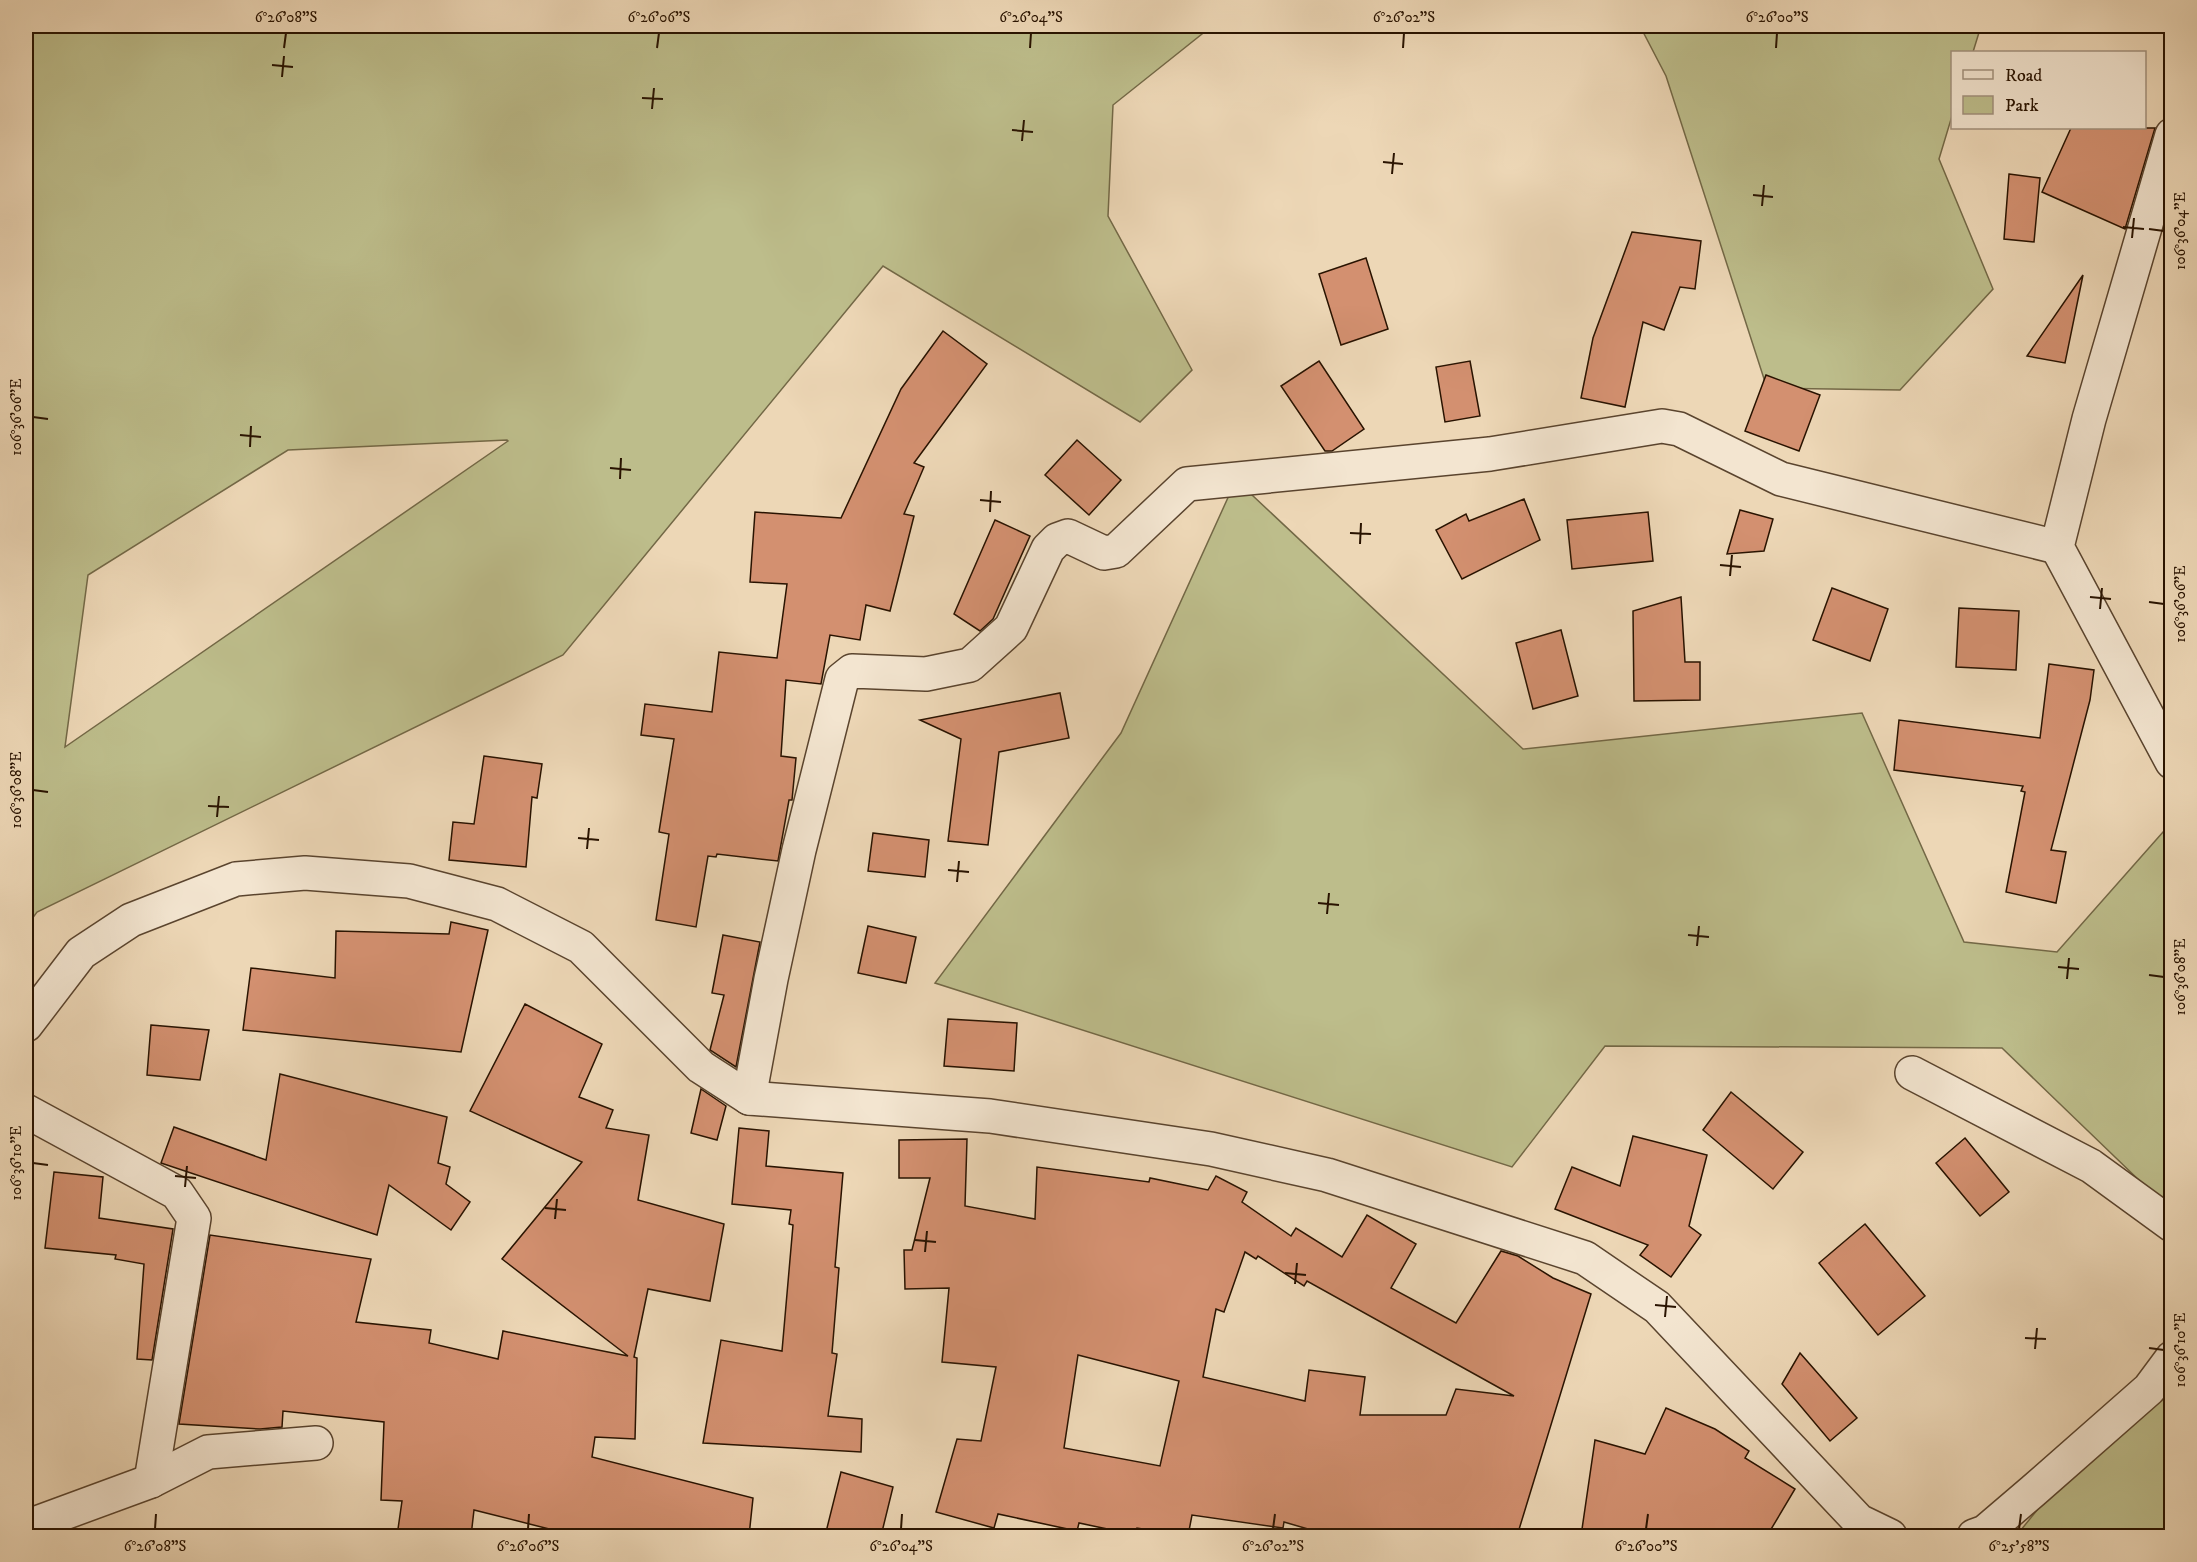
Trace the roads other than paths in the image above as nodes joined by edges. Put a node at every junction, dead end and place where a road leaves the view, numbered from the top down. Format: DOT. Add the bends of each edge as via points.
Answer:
graph roads {
  1 [pos="2172,135"];
  2 [pos="2057,547"];
  3 [pos="2172,762"];
  4 [pos="26,1025"];
  5 [pos="1912,1073"];
  6 [pos="749,1098"];
  7 [pos="26,1111"];
  8 [pos="2172,1225"];
  9 [pos="2172,1358"];
  10 [pos="316,1443"];
  11 [pos="151,1480"];
  12 [pos="26,1527"];
  13 [pos="1890,1536"];
  14 [pos="1974,1536"];
  1 -- 2 [label="street" via="2089,419"];
  2 -- 3 [label="street"];
  2 -- 6 [label="street" via="1781,479 1679,429 1662,426 1490,454 1187,484 1116,550 1104,553 1068,536 1057,540 1048,549 1011,628 970,665 926,674 852,671 842,679 796,861"];
  4 -- 6 [label="street" via="81,953 131,920 236,879 305,873 409,881 496,904 581,947 701,1067"];
  5 -- 8 [label="street" via="2091,1166"];
  6 -- 13 [label="street" via="990,1116 1211,1149 1327,1175 1585,1258 1657,1307 1859,1521"];
  7 -- 11 [label="street" via="177,1193 194,1218"];
  9 -- 14 [label="street" via="2150,1389 2025,1498"];
  10 -- 11 [label="street" via="208,1452"];
  11 -- 12 [label="street"];
}
